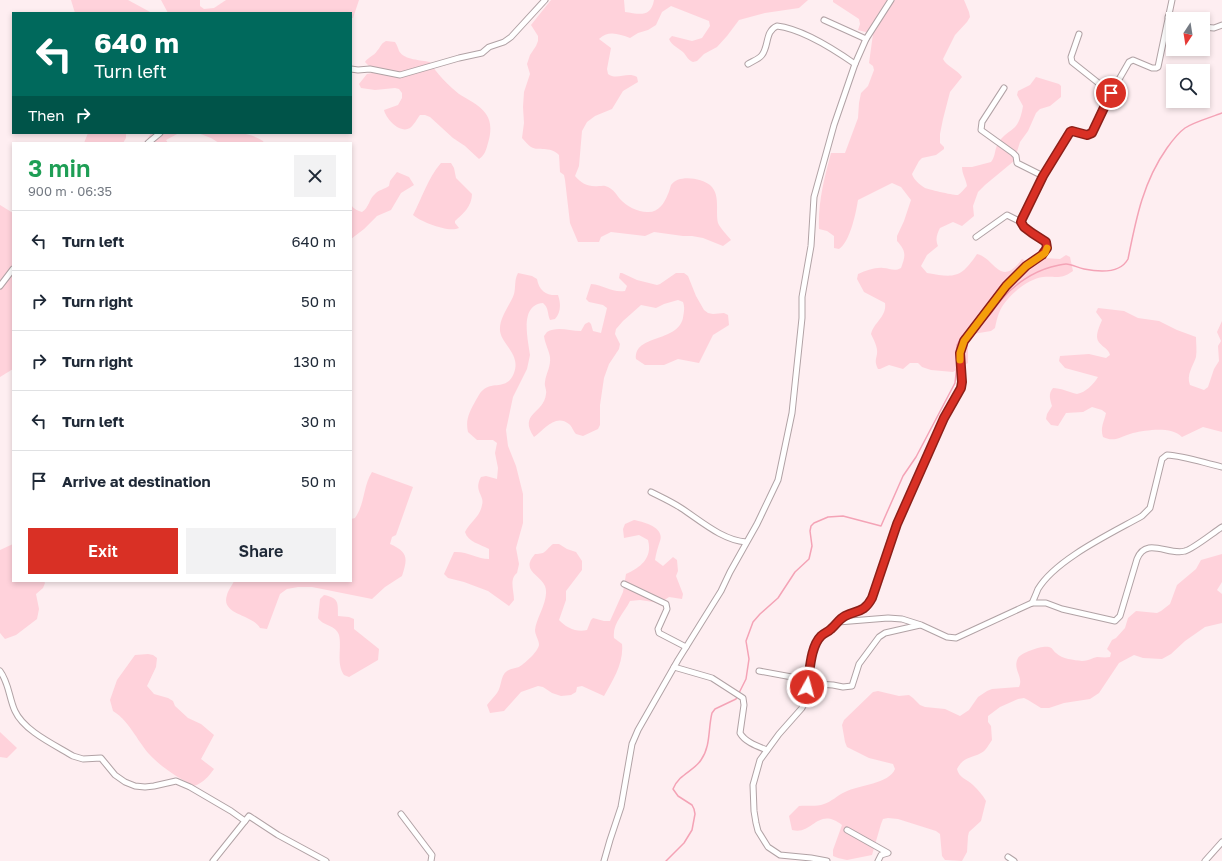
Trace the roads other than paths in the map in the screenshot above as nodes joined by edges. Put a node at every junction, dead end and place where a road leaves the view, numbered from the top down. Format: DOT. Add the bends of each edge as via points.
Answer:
graph roads {
  1 [pos="545,0"];
  2 [pos="891,0"];
  3 [pos="1172,0"];
  4 [pos="1169,12"];
  5 [pos="824,20"];
  6 [pos="1222,25"];
  7 [pos="1166,27"];
  8 [pos="1210,28"];
  9 [pos="1079,34"];
  10 [pos="866,39"];
  11 [pos="748,64"];
  12 [pos="855,64"];
  13 [pos="352,69"];
  14 [pos="1004,88"];
  15 [pos="1111,93"];
  16 [pos="159,134"];
  17 [pos="149,142"];
  18 [pos="1043,176"];
  19 [pos="1021,222"];
  20 [pos="976,236"];
  21 [pos="12,269"];
  22 [pos="0,286"];
  23 [pos="1222,467"];
  24 [pos="651,492"];
  25 [pos="1222,527"];
  26 [pos="746,542"];
  27 [pos="624,584"];
  28 [pos="1032,604"];
  29 [pos="838,622"];
  30 [pos="921,625"];
  31 [pos="686,647"];
  32 [pos="674,667"];
  33 [pos="0,671"];
  34 [pos="758,671"];
  35 [pos="808,680"];
  36 [pos="767,750"];
  37 [pos="401,814"];
  38 [pos="245,821"];
  39 [pos="847,830"];
  40 [pos="1222,842"];
  41 [pos="1008,857"];
  42 [pos="213,861"];
  43 [pos="326,861"];
  44 [pos="431,861"];
  45 [pos="604,861"];
  46 [pos="827,861"];
  47 [pos="878,861"];
  48 [pos="1014,861"];
  49 [pos="1205,861"];
  1 -- 13 [label="street" via="511,37 482,53 400,75 370,69"];
  2 -- 10 [label="street"];
  3 -- 4 [label="street"];
  5 -- 10 [label="street"];
  6 -- 8 [label="street"];
  7 -- 15 [label="street" via="1158,67 1152,68 1130,61"];
  9 -- 15 [label="street" via="1071,57 1072,62"];
  10 -- 12 [label="street"];
  11 -- 12 [label="street" via="762,55 770,32 777,26 824,44"];
  12 -- 26 [label="street" via="834,124 813,203 811,246 802,297 797,377 783,462 778,480"];
  14 -- 18 [label="street" via="982,122 981,130 1013,153 1017,163"];
  15 -- 18 [label="street" via="1092,133 1087,135 1070,132"];
  16 -- 17 [label="street"];
  18 -- 19 [label="street"];
  19 -- 20 [label="street" via="1007,215"];
  19 -- 29 [label="street" via="1024,227 1046,242 1046,250 1006,286 964,341 960,353 961,388 944,418 897,524 872,598 864,608 843,617"];
  21 -- 22 [label="street"];
  23 -- 28 [label="street" via="1180,455 1167,455 1162,459 1150,508 1142,516 1070,557 1039,588"];
  24 -- 26 [label="street" via="680,507 715,531"];
  25 -- 28 [label="street" via="1186,551 1149,548 1142,551 1137,559 1120,616 1115,621 1046,603"];
  26 -- 31 [label="street"];
  27 -- 31 [label="street" via="666,604 659,633"];
  28 -- 30 [label="street" via="956,638 947,637"];
  29 -- 30 [label="street" via="888,618"];
  29 -- 35 [label="street" via="817,641"];
  30 -- 35 [label="street" via="885,633 879,637 859,664 852,686 816,684"];
  31 -- 32 [label="street"];
  32 -- 36 [label="street" via="712,678 743,698 740,733 742,738"];
  32 -- 45 [label="street" via="632,744 621,807"];
  33 -- 38 [label="street" via="20,720 34,732 73,756 84,759 101,758 115,775 132,785 154,786 176,781"];
  34 -- 35 [label="street"];
  35 -- 36 [label="street" via="802,708"];
  36 -- 46 [label="street" via="760,760 753,785 758,831 768,847 780,855"];
  37 -- 44 [label="street" via="432,855"];
  38 -- 42 [label="street"];
  38 -- 43 [label="street" via="249,816"];
  39 -- 47 [label="street" via="888,853 880,855"];
  40 -- 49 [label="street"];
  41 -- 48 [label="street"];
}
